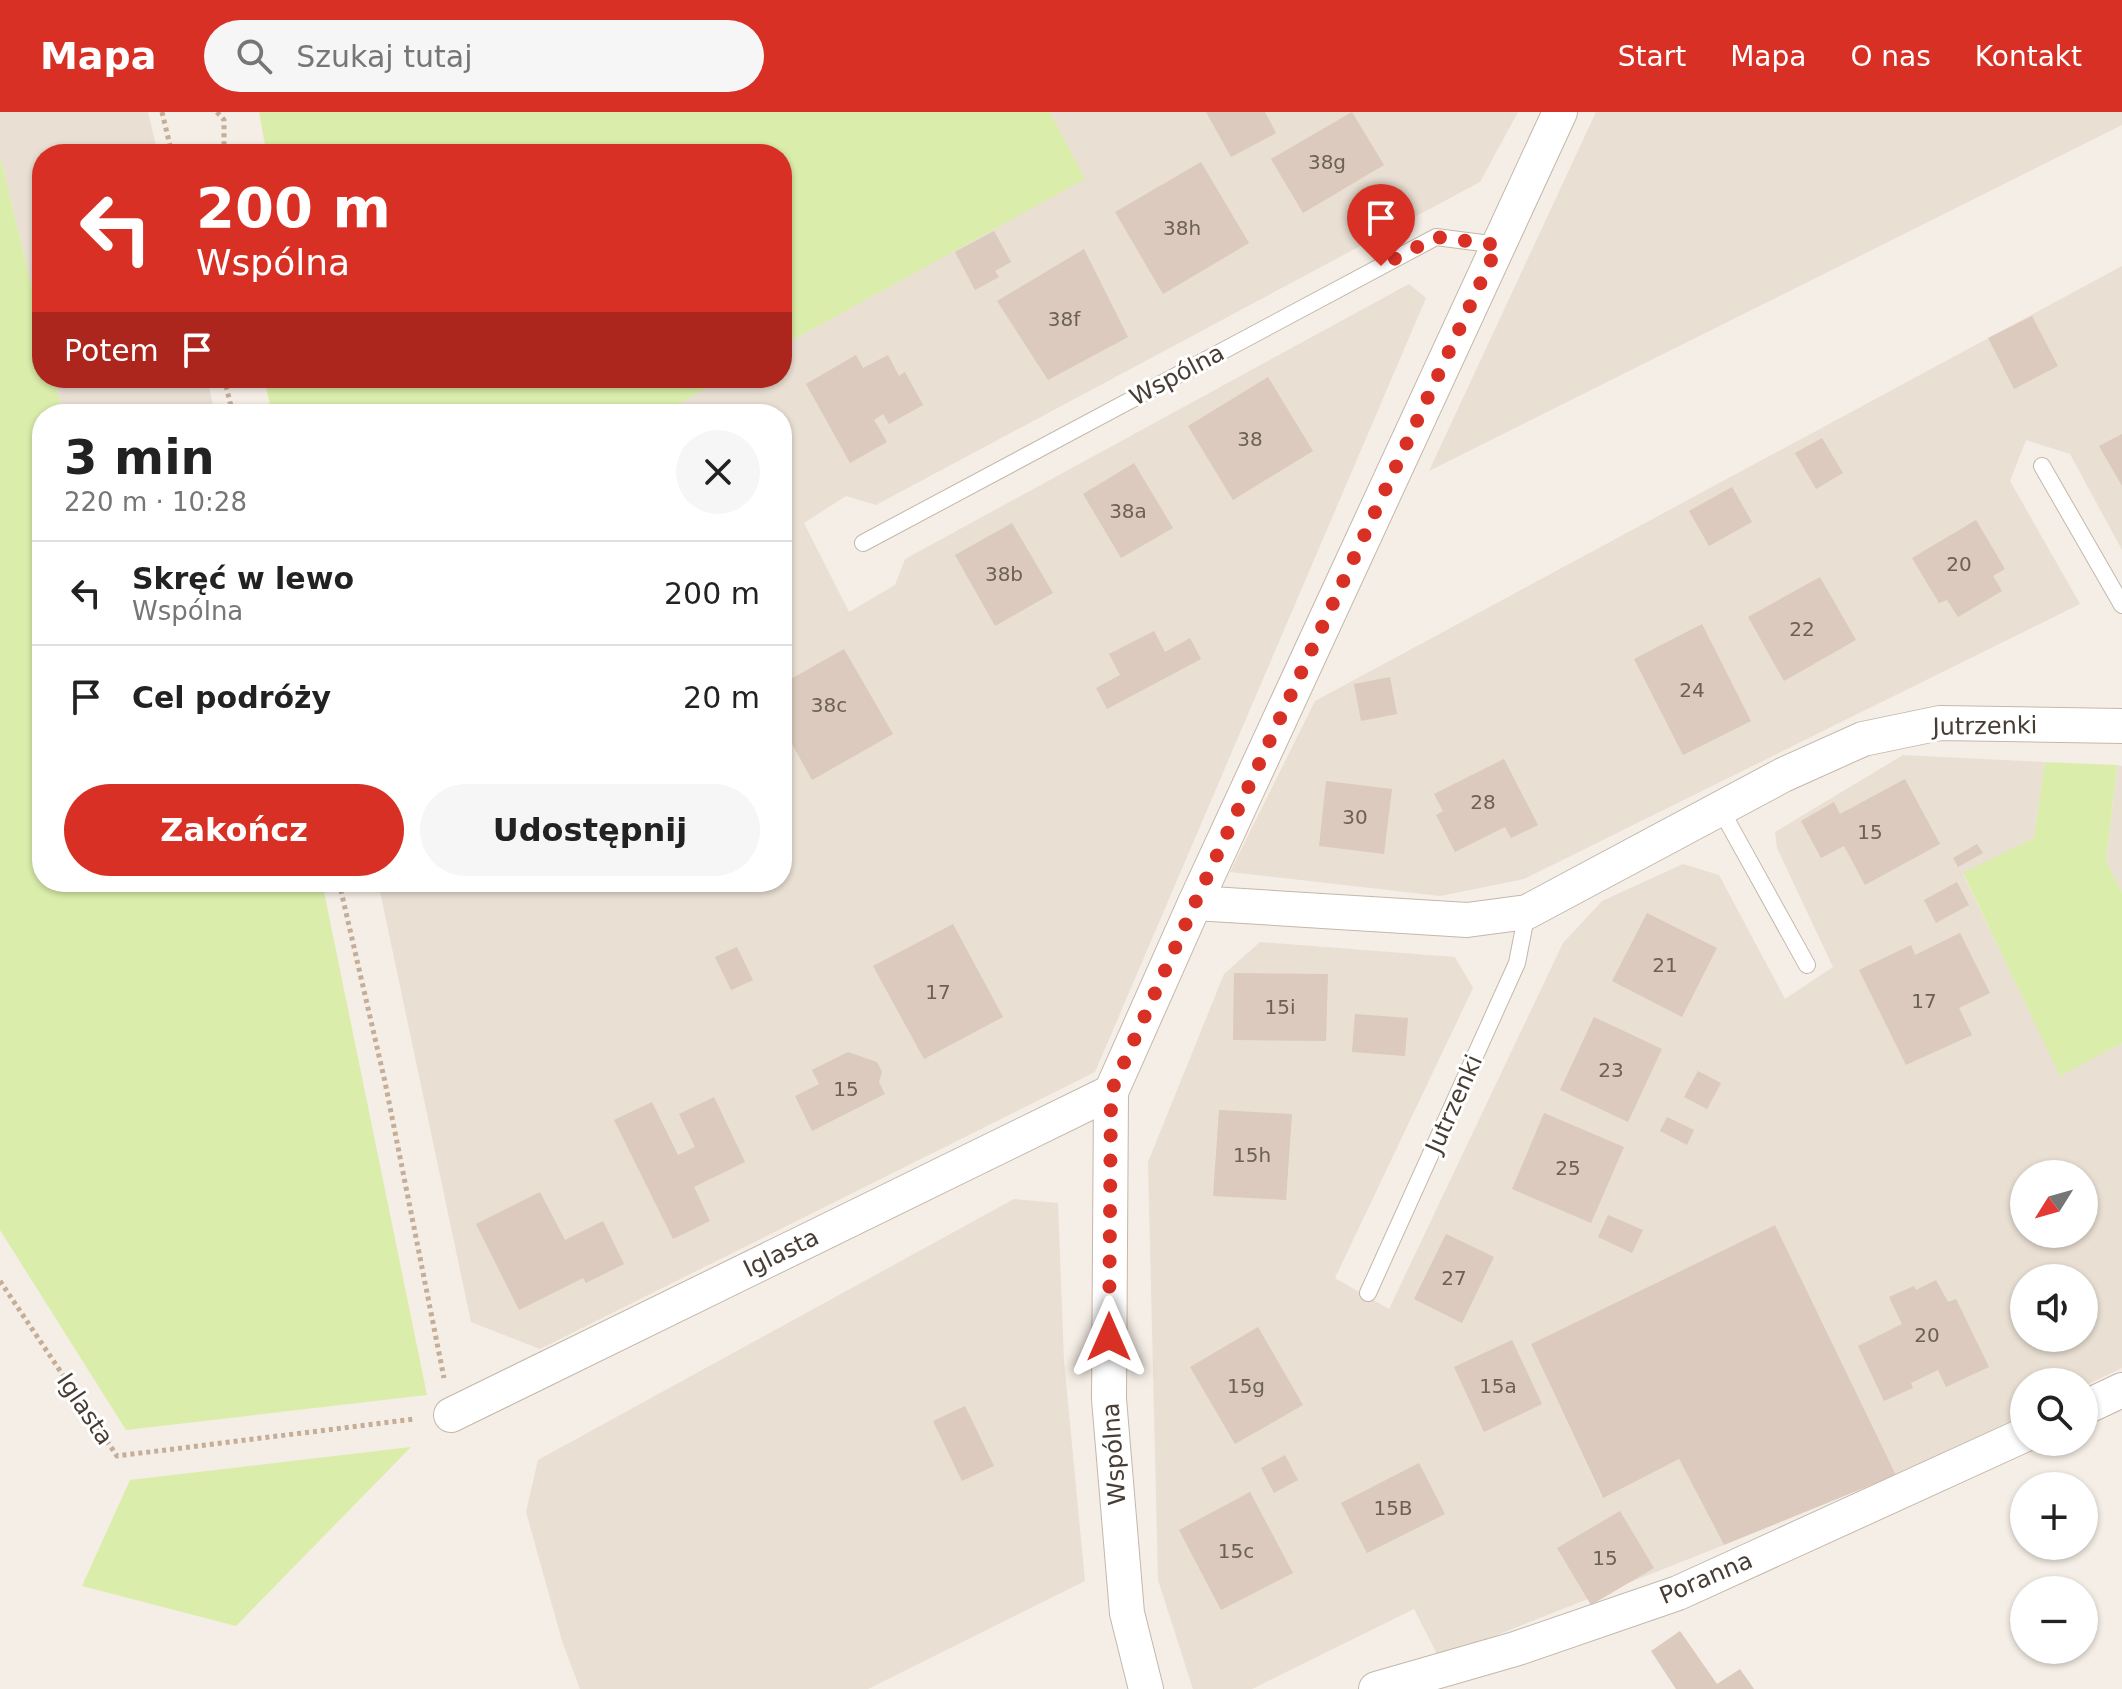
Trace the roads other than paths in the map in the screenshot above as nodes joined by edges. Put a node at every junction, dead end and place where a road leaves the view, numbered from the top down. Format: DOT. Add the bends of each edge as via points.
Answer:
graph roads {
  1 [pos="1560,112"];
  2 [pos="1498,245"];
  3 [pos="2042,466"];
  4 [pos="863,543"];
  5 [pos="2122,605"];
  6 [pos="2122,726"];
  7 [pos="1721,810"];
  8 [pos="1195,903"];
  9 [pos="1527,912"];
  10 [pos="1807,965"];
  11 [pos="1111,1092"];
  12 [pos="1368,1293"];
  13 [pos="2122,1390"];
  14 [pos="2098,1401"];
  15 [pos="451,1415"];
  16 [pos="2010,1441"];
  17 [pos="1146,1689"];
  18 [pos="1376,1689"];
  1 -- 2 [label="street, Wspólna"];
  2 -- 4 [label="lane, Wspólna" via="1436,237"];
  2 -- 8 [label="street, Wspólna"];
  3 -- 5 [label="lane"];
  6 -- 7 [label="street, Jutrzenki" via="1940,723 1863,739"];
  7 -- 9 [label="street, Jutrzenki"];
  7 -- 10 [label="lane"];
  8 -- 9 [label="street, Jutrzenki" via="1467,920"];
  8 -- 11 [label="street, Wspólna"];
  9 -- 12 [label="lane, Jutrzenki" via="1517,963"];
  11 -- 15 [label="street, Iglasta"];
  11 -- 17 [label="street, Wspólna" via="1109,1399 1127,1613"];
  13 -- 14 [label="street"];
  16 -- 18 [label="street, Poranna" via="1678,1593"];
}
